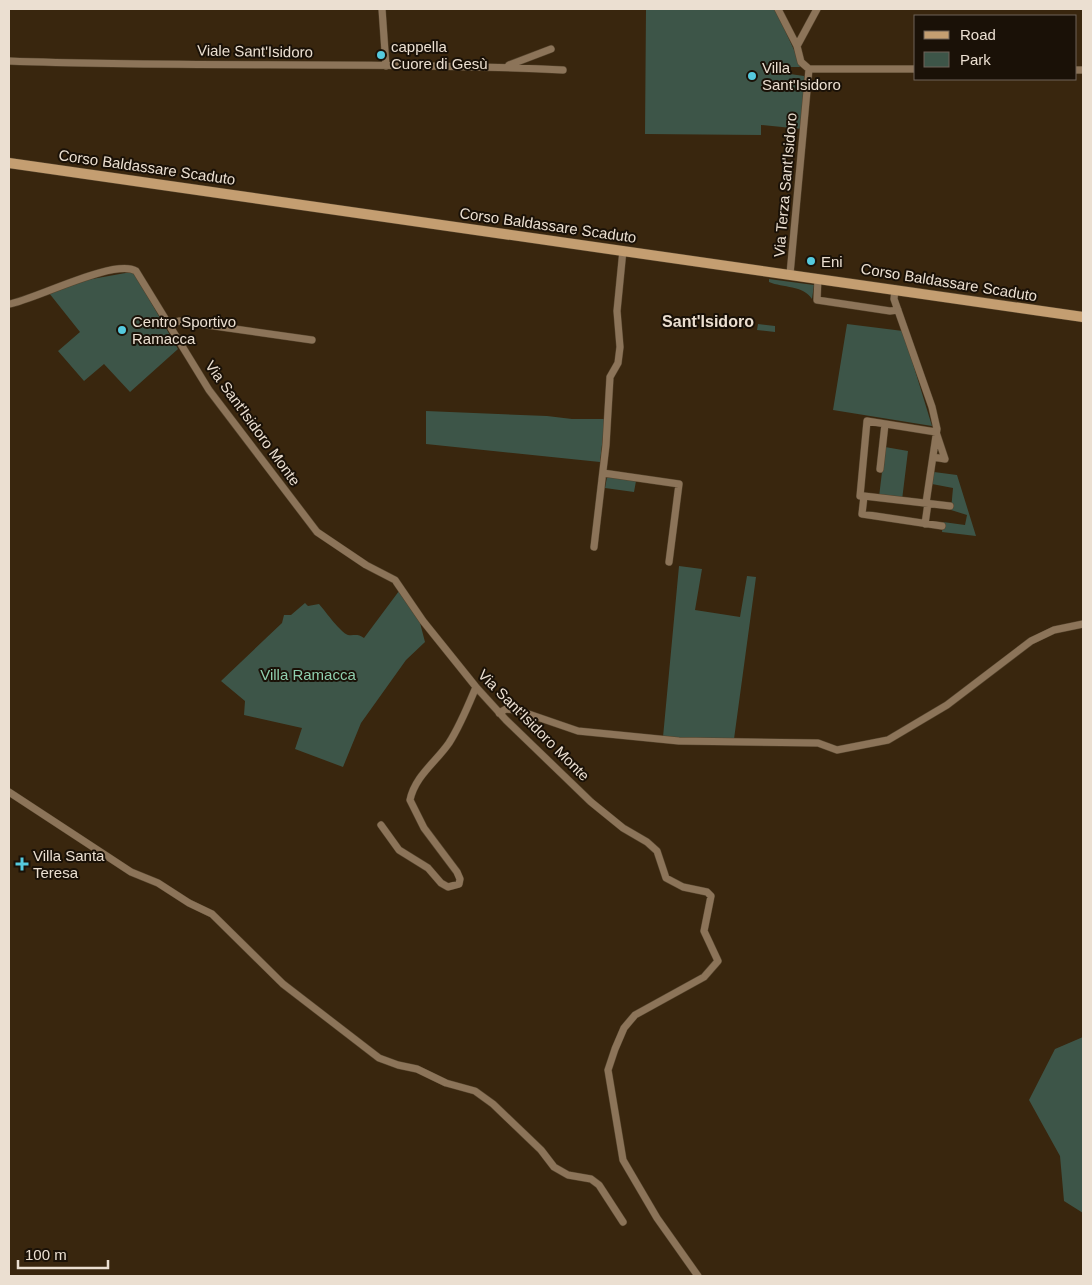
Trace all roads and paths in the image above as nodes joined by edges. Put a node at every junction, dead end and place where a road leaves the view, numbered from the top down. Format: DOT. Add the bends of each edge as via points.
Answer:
graph roads {
  1 [pos="382,9"];
  2 [pos="778,9"];
  3 [pos="817,9"];
  4 [pos="797,46"];
  5 [pos="551,49"];
  6 [pos="9,61"];
  7 [pos="386,66"];
  8 [pos="502,67"];
  9 [pos="809,69"];
  10 [pos="914,69"];
  11 [pos="563,70"];
  12 [pos="9,163"];
  13 [pos="623,250"];
  14 [pos="790,274"];
  15 [pos="818,278"];
  16 [pos="895,289"];
  17 [pos="9,304"];
  18 [pos="898,310"];
  19 [pos="1083,317"];
  20 [pos="169,324"];
  21 [pos="312,340"];
  22 [pos="885,424"];
  23 [pos="936,432"];
  24 [pos="933,457"];
  25 [pos="880,469"];
  26 [pos="603,473"];
  27 [pos="864,496"];
  28 [pos="927,503"];
  29 [pos="950,506"];
  30 [pos="925,524"];
  31 [pos="942,526"];
  32 [pos="594,547"];
  33 [pos="670,562"];
  34 [pos="1083,624"];
  35 [pos="476,688"];
  36 [pos="499,713"];
  37 [pos="9,792"];
  38 [pos="380,824"];
  39 [pos="623,1222"];
  40 [pos="698,1276"];
  1 -- 7 [label="street"];
  2 -- 4 [label="street"];
  3 -- 4 [label="street"];
  4 -- 9 [label="street" via="801,62"];
  5 -- 8 [label="street, Viale Sant'Isidoro"];
  6 -- 7 [label="street, Viale Sant'Isidoro"];
  7 -- 8 [label="street, Viale Sant'Isidoro"];
  8 -- 11 [label="street, Viale Sant'Isidoro"];
  9 -- 10 [label="street"];
  9 -- 14 [label="street, Via Terza Sant'Isidoro"];
  12 -- 13 [label="street, Corso Baldassare Scaduto"];
  13 -- 14 [label="street, Corso Baldassare Scaduto"];
  13 -- 26 [label="street" via="617,311 620,347 618,364 610,377"];
  14 -- 15 [label="street, Corso Baldassare Scaduto"];
  15 -- 16 [label="street, Corso Baldassare Scaduto"];
  15 -- 18 [label="street" via="817,300"];
  16 -- 18 [label="street"];
  16 -- 19 [label="street, Corso Baldassare Scaduto"];
  17 -- 20 [label="street, Via Sant'Isidoro Monte" via="77,279 131,268"];
  18 -- 23 [label="street" via="932,407"];
  20 -- 21 [label="street" via="179,321"];
  20 -- 35 [label="street, Via Sant'Isidoro Monte" via="209,390 317,532 395,580"];
  22 -- 23 [label="street"];
  22 -- 25 [label="street"];
  22 -- 27 [label="street" via="867,421 860,496"];
  23 -- 24 [label="street"];
  23 -- 24 [label="street" via="945,459"];
  24 -- 28 [label="street"];
  26 -- 32 [label="street"];
  26 -- 33 [label="street" via="679,484"];
  27 -- 28 [label="street"];
  27 -- 30 [label="street" via="862,514"];
  28 -- 29 [label="street"];
  28 -- 30 [label="street"];
  30 -- 31 [label="street"];
  34 -- 36 [label="street" via="1054,630 1031,641 947,705 897,735 874,744 838,750 818,743 679,741 578,731 517,710 506,709"];
  35 -- 36 [label="street, Via Sant'Isidoro Monte"];
  35 -- 38 [label="street" via="458,728 416,784 410,800 429,835 457,872 459,884 448,887 441,883 428,868 399,850"];
  36 -- 40 [label="street, Via Sant'Isidoro Monte" via="591,802 623,828 647,842 656,852 666,878 711,896 704,931 718,962 704,977 635,1015 624,1028 608,1070 623,1160"];
  37 -- 39 [label="street" via="131,872 158,883 212,914 284,984 379,1058 398,1066 417,1068 446,1083 475,1091 541,1150 554,1167 568,1175 591,1179 599,1186"];
}
